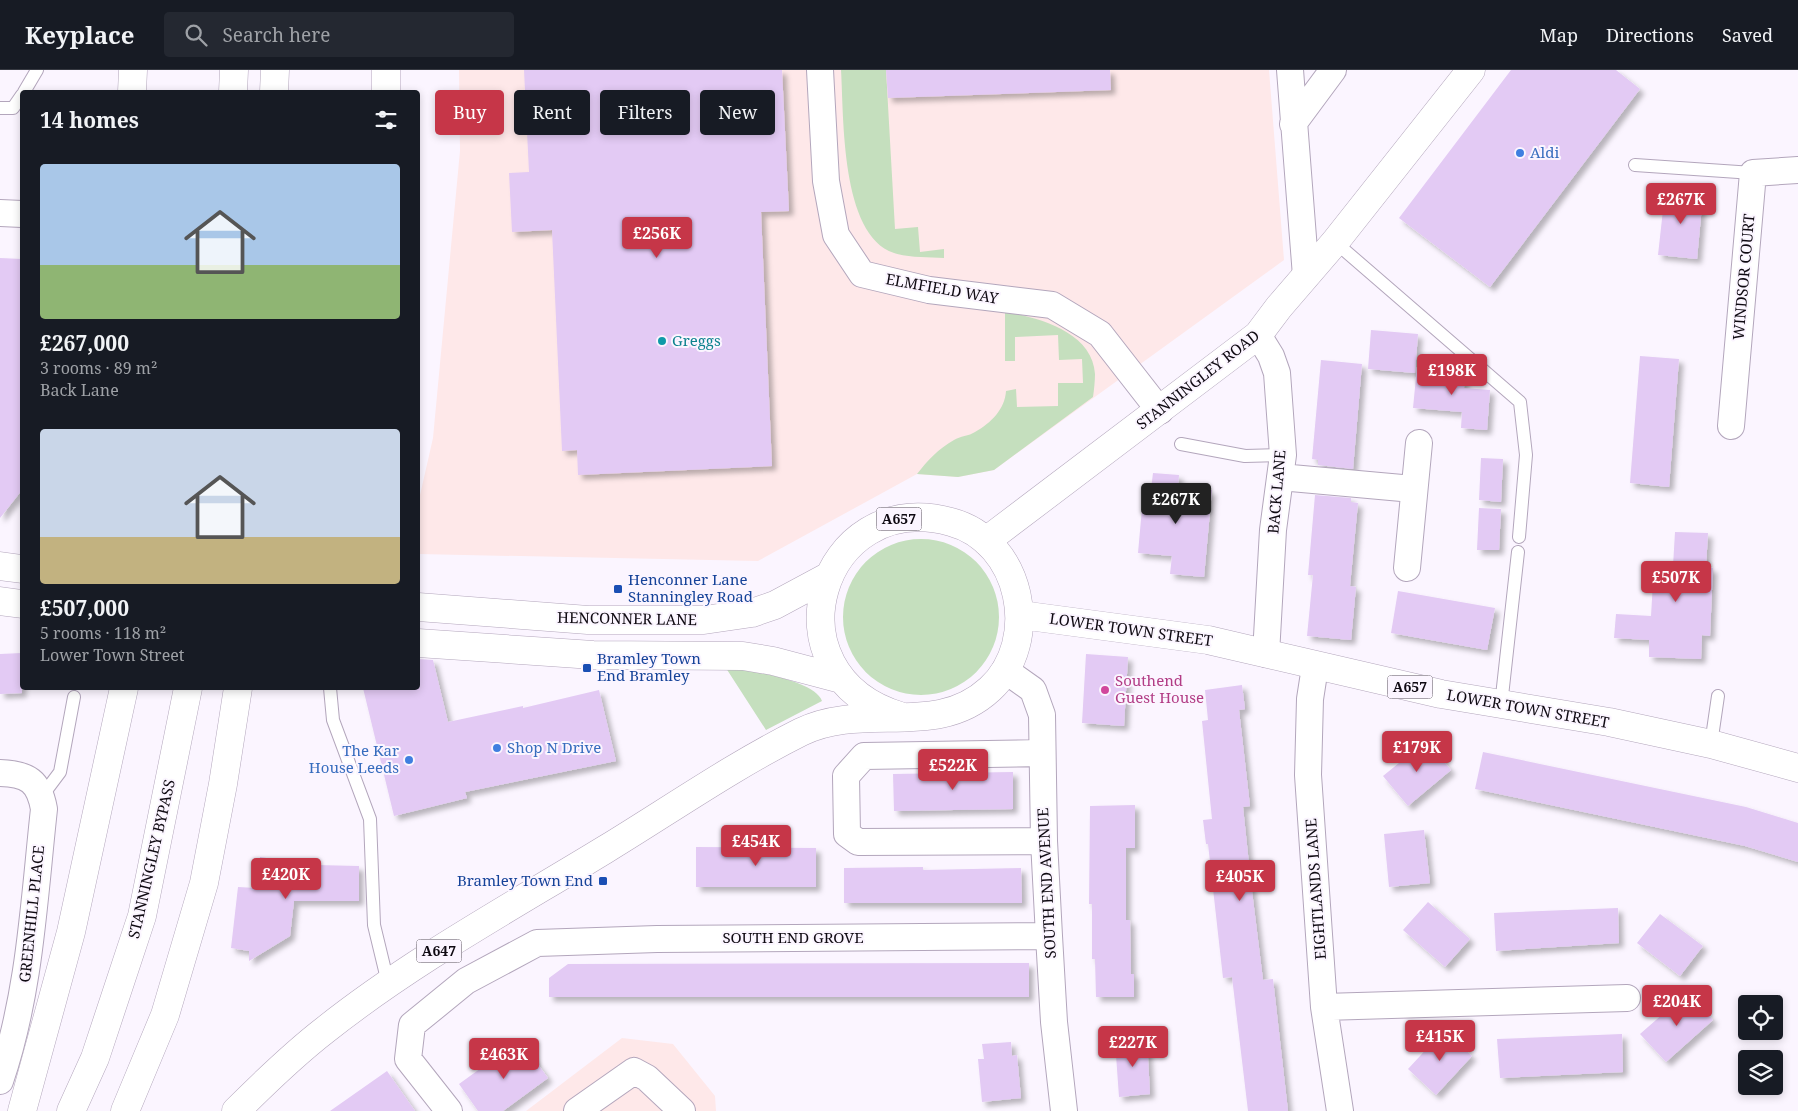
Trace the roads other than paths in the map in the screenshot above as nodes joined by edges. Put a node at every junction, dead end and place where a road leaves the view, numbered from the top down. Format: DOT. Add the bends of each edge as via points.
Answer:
graph roads {
  1 [pos="37,70"];
  2 [pos="133,70"];
  3 [pos="234,70"];
  4 [pos="275,70"];
  5 [pos="386,70"];
  6 [pos="820,70"];
  7 [pos="1290,70"];
  8 [pos="1333,70"];
  9 [pos="1471,70"];
  10 [pos="25,90"];
  11 [pos="132,90"];
  12 [pos="232,90"];
  13 [pos="274,90"];
  14 [pos="386,90"];
  15 [pos="20,98"];
  16 [pos="0,108"];
  17 [pos="1293,124"];
  18 [pos="1635,165"];
  19 [pos="1798,170"];
  20 [pos="1753,173"];
  21 [pos="0,213"];
  22 [pos="20,214"];
  23 [pos="1336,242"];
  24 [pos="1306,276"];
  25 [pos="1258,335"];
  26 [pos="1160,411"];
  27 [pos="1731,426"];
  28 [pos="1419,443"];
  29 [pos="1181,444"];
  30 [pos="1282,466"];
  31 [pos="1413,489"];
  32 [pos="1519,537"];
  33 [pos="986,541"];
  34 [pos="1518,552"];
  35 [pos="0,566"];
  36 [pos="1407,568"];
  37 [pos="20,569"];
  38 [pos="828,576"];
  39 [pos="420,607"];
  40 [pos="1021,615"];
  41 [pos="420,643"];
  42 [pos="1266,654"];
  43 [pos="1315,667"];
  44 [pos="1005,670"];
  45 [pos="841,679"];
  46 [pos="124,690"];
  47 [pos="188,690"];
  48 [pos="238,690"];
  49 [pos="330,690"];
  50 [pos="1718,696"];
  51 [pos="74,697"];
  52 [pos="1501,705"];
  53 [pos="900,716"];
  54 [pos="1711,744"];
  55 [pos="1042,753"];
  56 [pos="1798,768"];
  57 [pos="0,773"];
  58 [pos="42,796"];
  59 [pos="1044,841"];
  60 [pos="1049,936"];
  61 [pos="388,983"];
  62 [pos="1627,998"];
  63 [pos="1324,1007"];
  64 [pos="0,1081"];
  65 [pos="22,1111"];
  66 [pos="71,1111"];
  67 [pos="125,1111"];
  68 [pos="236,1111"];
  69 [pos="449,1111"];
  70 [pos="576,1111"];
  71 [pos="682,1111"];
  72 [pos="1064,1111"];
  73 [pos="1340,1111"];
  1 -- 10 [label="lane"];
  2 -- 11 [label="main road"];
  3 -- 12 [label="main road"];
  4 -- 13 [label="main road"];
  5 -- 14 [label="main road"];
  6 -- 26 [label="street, ELMFIELD WAY" via="826,181 836,235 862,274 929,290 1052,305 1100,334"];
  7 -- 17 [label="street"];
  8 -- 17 [label="street"];
  9 -- 23 [label="main road, STANNINGLEY ROAD"];
  15 -- 16 [label="lane" via="13,108"];
  17 -- 24 [label="street"];
  18 -- 20 [label="lane"];
  19 -- 20 [label="street"];
  20 -- 27 [label="street, WINDSOR COURT"];
  21 -- 22 [label="street"];
  23 -- 24 [label="main road, STANNINGLEY ROAD"];
  23 -- 32 [label="lane" via="1520,402 1526,455"];
  24 -- 25 [label="main road, STANNINGLEY ROAD"];
  25 -- 26 [label="main road, STANNINGLEY ROAD"];
  25 -- 30 [label="street, BACK LANE" via="1277,374"];
  26 -- 33 [label="main road, STANNINGLEY ROAD"];
  28 -- 31 [label="street"];
  29 -- 30 [label="lane"];
  30 -- 31 [label="street"];
  30 -- 42 [label="street, BACK LANE" via="1273,530"];
  31 -- 36 [label="street"];
  33 -- 38 [label="main road, A657" via="953,522 920,516 894,520 867,532 843,553"];
  33 -- 40 [label="main road, A657" via="1009,571 1016,586"];
  34 -- 52 [label="lane"];
  35 -- 37 [label="main road"];
  38 -- 39 [label="main road, HENCONNER LANE" via="768,608 704,620 588,620"];
  38 -- 45 [label="main road, A657" via="820,605 820,630 826,652"];
  40 -- 42 [label="main road, LOWER TOWN STREET / A657" via="1192,638"];
  40 -- 44 [label="main road, A657" via="1016,646"];
  41 -- 45 [label="main road, A657" via="593,654 743,656"];
  42 -- 43 [label="main road, LOWER TOWN STREET / A657"];
  43 -- 52 [label="main road, LOWER TOWN STREET / A657"];
  43 -- 63 [label="street, EIGHTLANDS LANE" via="1308,775"];
  44 -- 53 [label="main road, A657" via="992,687 959,710 939,716"];
  44 -- 55 [label="street, SOUTH END AVENUE" via="1026,684 1038,700 1042,715"];
  45 -- 53 [label="main road, A657" via="865,701"];
  46 -- 65 [label="main road" via="71,932"];
  47 -- 66 [label="main road, STANNINGLEY BYPASS" via="142,916 95,1058"];
  48 -- 67 [label="main road" via="204,883 165,1015"];
  49 -- 61 [label="lane" via="333,720 370,819 374,926"];
  50 -- 54 [label="lane"];
  51 -- 58 [label="lane" via="60,772"];
  52 -- 54 [label="main road, LOWER TOWN STREET / A657" via="1610,722"];
  53 -- 61 [label="main road, A647" via="857,717 803,731"];
  54 -- 56 [label="main road, LOWER TOWN STREET / A657"];
  55 -- 59 [label="street, SOUTH END AVENUE"];
  55 -- 59 [label="street" via="864,756 846,776 847,834 858,842"];
  57 -- 58 [label="street" via="27,777"];
  58 -- 64 [label="street, GREENHILL PLACE" via="44,809 26,978 16,1029"];
  59 -- 60 [label="street, SOUTH END AVENUE"];
  60 -- 69 [label="street, SOUTH END GROVE" via="537,943 466,981 412,1025 408,1059"];
  60 -- 72 [label="street, SOUTH END AVENUE"];
  61 -- 68 [label="main road, A647" via="322,1032"];
  62 -- 63 [label="street"];
  63 -- 73 [label="street, EIGHTLANDS LANE"];
  70 -- 71 [label="street" via="634,1071"];
}
